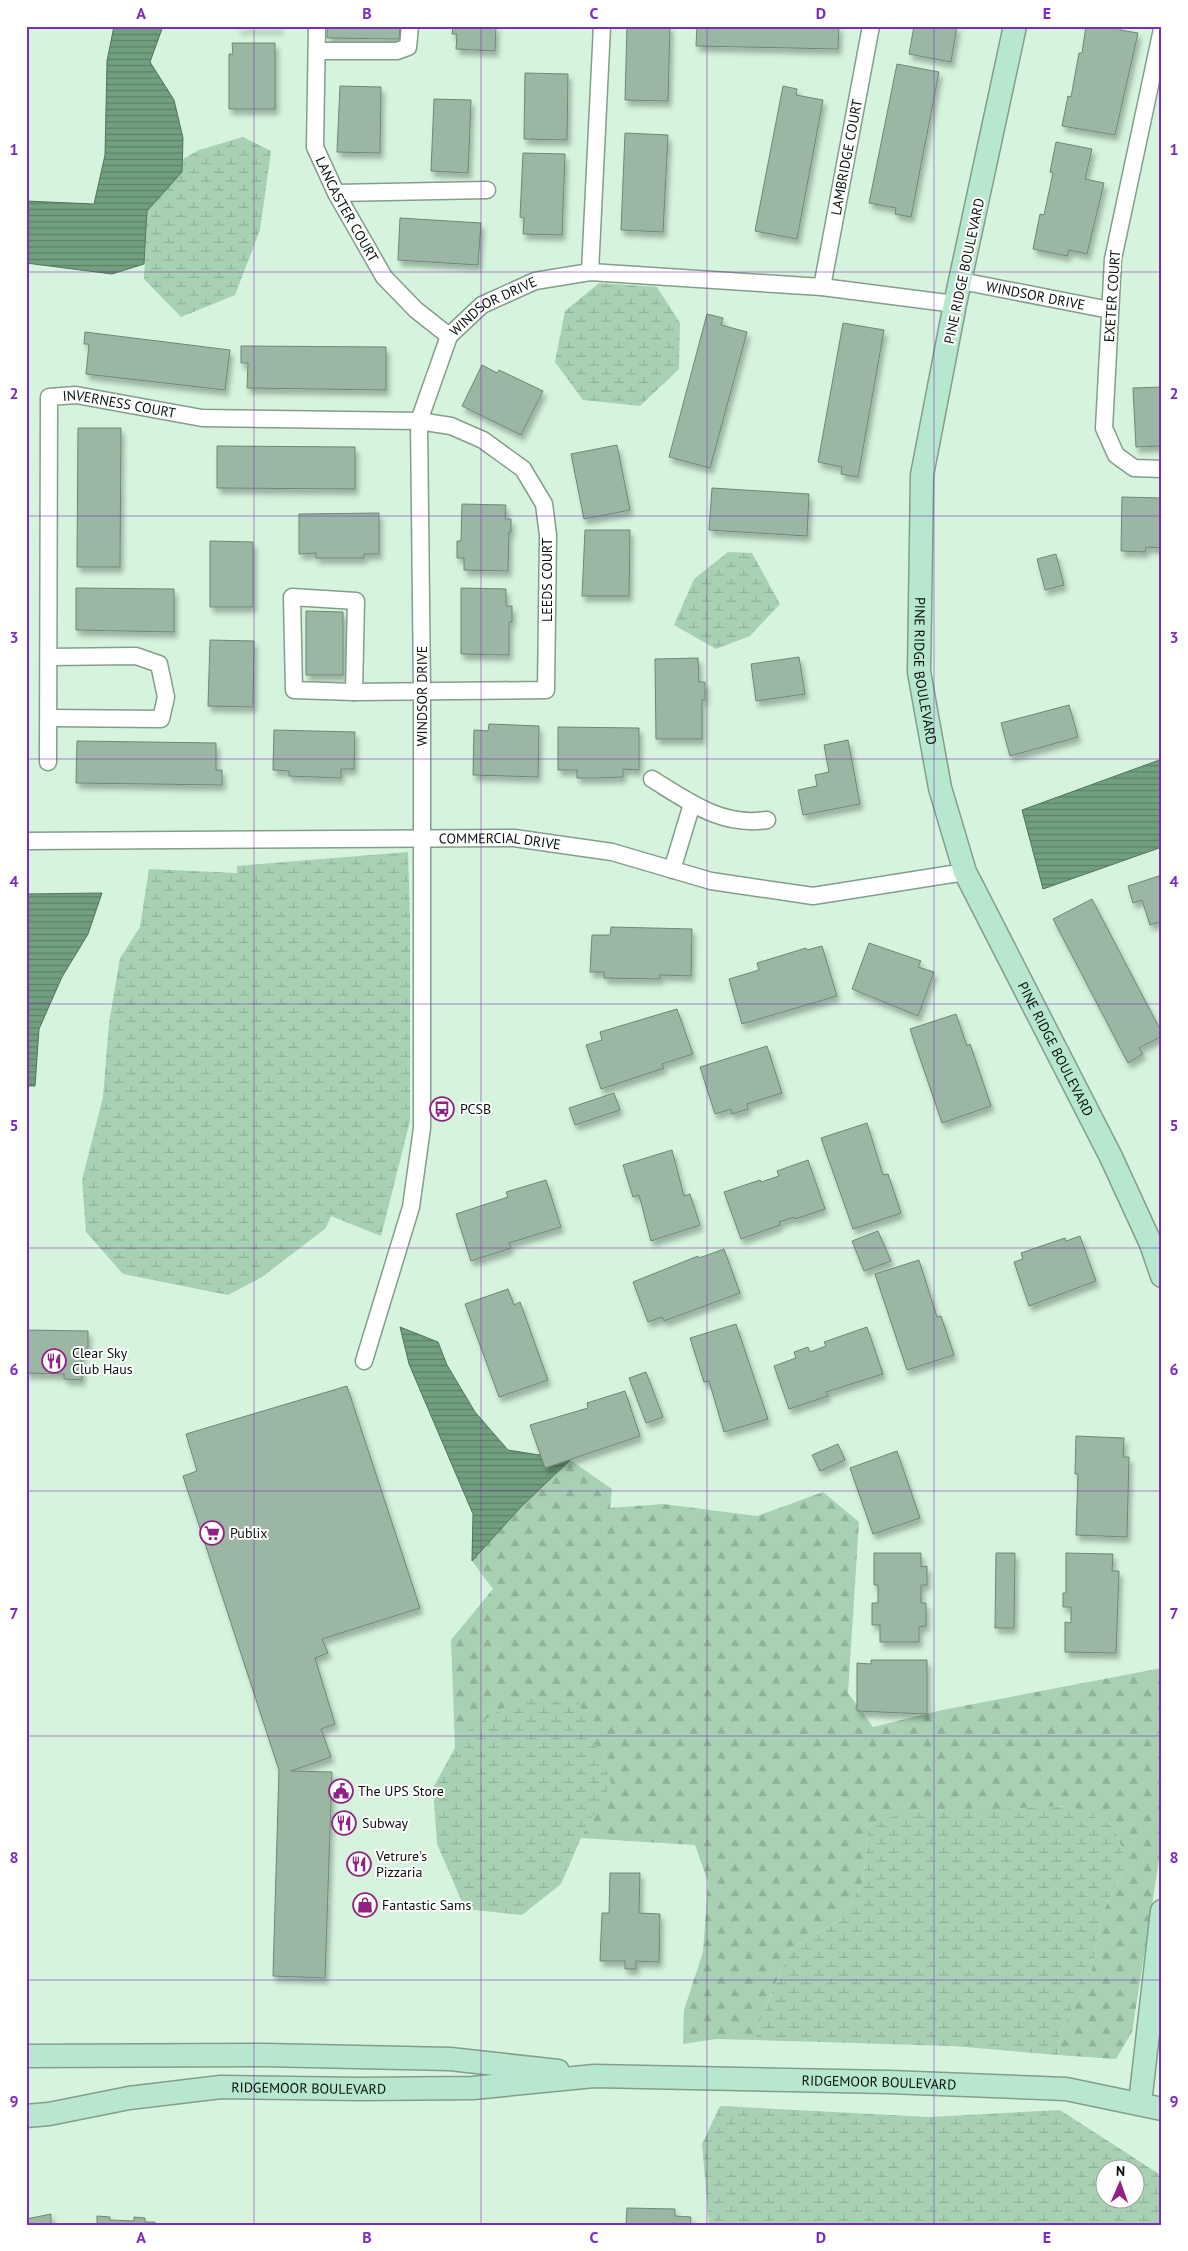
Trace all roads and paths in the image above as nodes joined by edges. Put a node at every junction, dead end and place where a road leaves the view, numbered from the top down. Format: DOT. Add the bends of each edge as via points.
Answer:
graph roads {
  1 [pos="317,26"];
  2 [pos="410,26"];
  3 [pos="602,26"];
  4 [pos="871,26"];
  5 [pos="1015,26"];
  6 [pos="1162,29"];
  7 [pos="317,51"];
  8 [pos="487,190"];
  9 [pos="336,193"];
  10 [pos="590,272"];
  11 [pos="961,281"];
  12 [pos="822,288"];
  13 [pos="955,304"];
  14 [pos="1110,310"];
  15 [pos="449,336"];
  16 [pos="420,420"];
  17 [pos="1162,469"];
  18 [pos="49,657"];
  19 [pos="422,691"];
  20 [pos="354,692"];
  21 [pos="49,718"];
  22 [pos="48,762"];
  23 [pos="652,779"];
  24 [pos="692,804"];
  25 [pos="767,820"];
  26 [pos="422,837"];
  27 [pos="26,841"];
  28 [pos="672,870"];
  29 [pos="965,872"];
  30 [pos="1162,1276"];
  31 [pos="364,1361"];
  32 [pos="1162,1911"];
  33 [pos="26,2056"];
  34 [pos="594,2076"];
  35 [pos="1140,2103"];
  36 [pos="1162,2109"];
  37 [pos="26,2116"];
  1 -- 7 [label="street, LANCASTER COURT"];
  2 -- 7 [label="street" via="408,47 396,51"];
  3 -- 10 [label="street"];
  4 -- 12 [label="street, LAMBRIDGE COURT"];
  5 -- 11 [label="street, PINE RIDGE BOULEVARD"];
  6 -- 14 [label="street, EXETER COURT" via="1113,259"];
  7 -- 9 [label="street, LANCASTER COURT" via="316,146"];
  8 -- 9 [label="street"];
  9 -- 15 [label="street, LANCASTER COURT" via="384,277 416,310"];
  10 -- 12 [label="street, WINDSOR DRIVE"];
  10 -- 15 [label="street, WINDSOR DRIVE" via="535,281 482,305"];
  11 -- 13 [label="street, PINE RIDGE BOULEVARD"];
  11 -- 14 [label="street, WINDSOR DRIVE"];
  12 -- 13 [label="street, WINDSOR DRIVE"];
  13 -- 29 [label="street, PINE RIDGE BOULEVARD" via="922,475 919,672 940,788"];
  14 -- 17 [label="street, EXETER COURT" via="1104,428 1116,455 1134,468"];
  15 -- 16 [label="street, WINDSOR DRIVE"];
  16 -- 18 [label="street, INVERNESS COURT" via="202,418 76,395 48,397"];
  16 -- 19 [label="street, WINDSOR DRIVE"];
  16 -- 19 [label="street, LEEDS COURT" via="451,426 484,440 523,469 544,504 548,535 546,690"];
  18 -- 21 [label="street, INVERNESS COURT"];
  18 -- 21 [label="street" via="136,656 159,664 166,697 161,719"];
  19 -- 20 [label="street"];
  19 -- 26 [label="street, WINDSOR DRIVE"];
  20 -- 20 [label="street" via="294,690 292,598 356,601"];
  21 -- 22 [label="street, INVERNESS COURT"];
  23 -- 24 [label="street"];
  24 -- 25 [label="street" via="718,817 738,822"];
  24 -- 28 [label="street"];
  26 -- 27 [label="street, COMMERCIAL DRIVE"];
  26 -- 28 [label="street, COMMERCIAL DRIVE" via="514,838 612,852"];
  26 -- 31 [label="street, WINDSOR DRIVE" via="420,1141 411,1207"];
  28 -- 29 [label="street, COMMERCIAL DRIVE" via="711,881 813,896"];
  29 -- 30 [label="street, PINE RIDGE BOULEVARD" via="1111,1157"];
  32 -- 35 [label="street"];
  33 -- 34 [label="street, RIDGEMOOR BOULEVARD" via="255,2055 450,2060"];
  34 -- 35 [label="street, RIDGEMOOR BOULEVARD" via="1066,2089"];
  34 -- 37 [label="street, RIDGEMOOR BOULEVARD" via="474,2088 221,2087 128,2098"];
  35 -- 36 [label="street, RIDGEMOOR BOULEVARD"];
}
